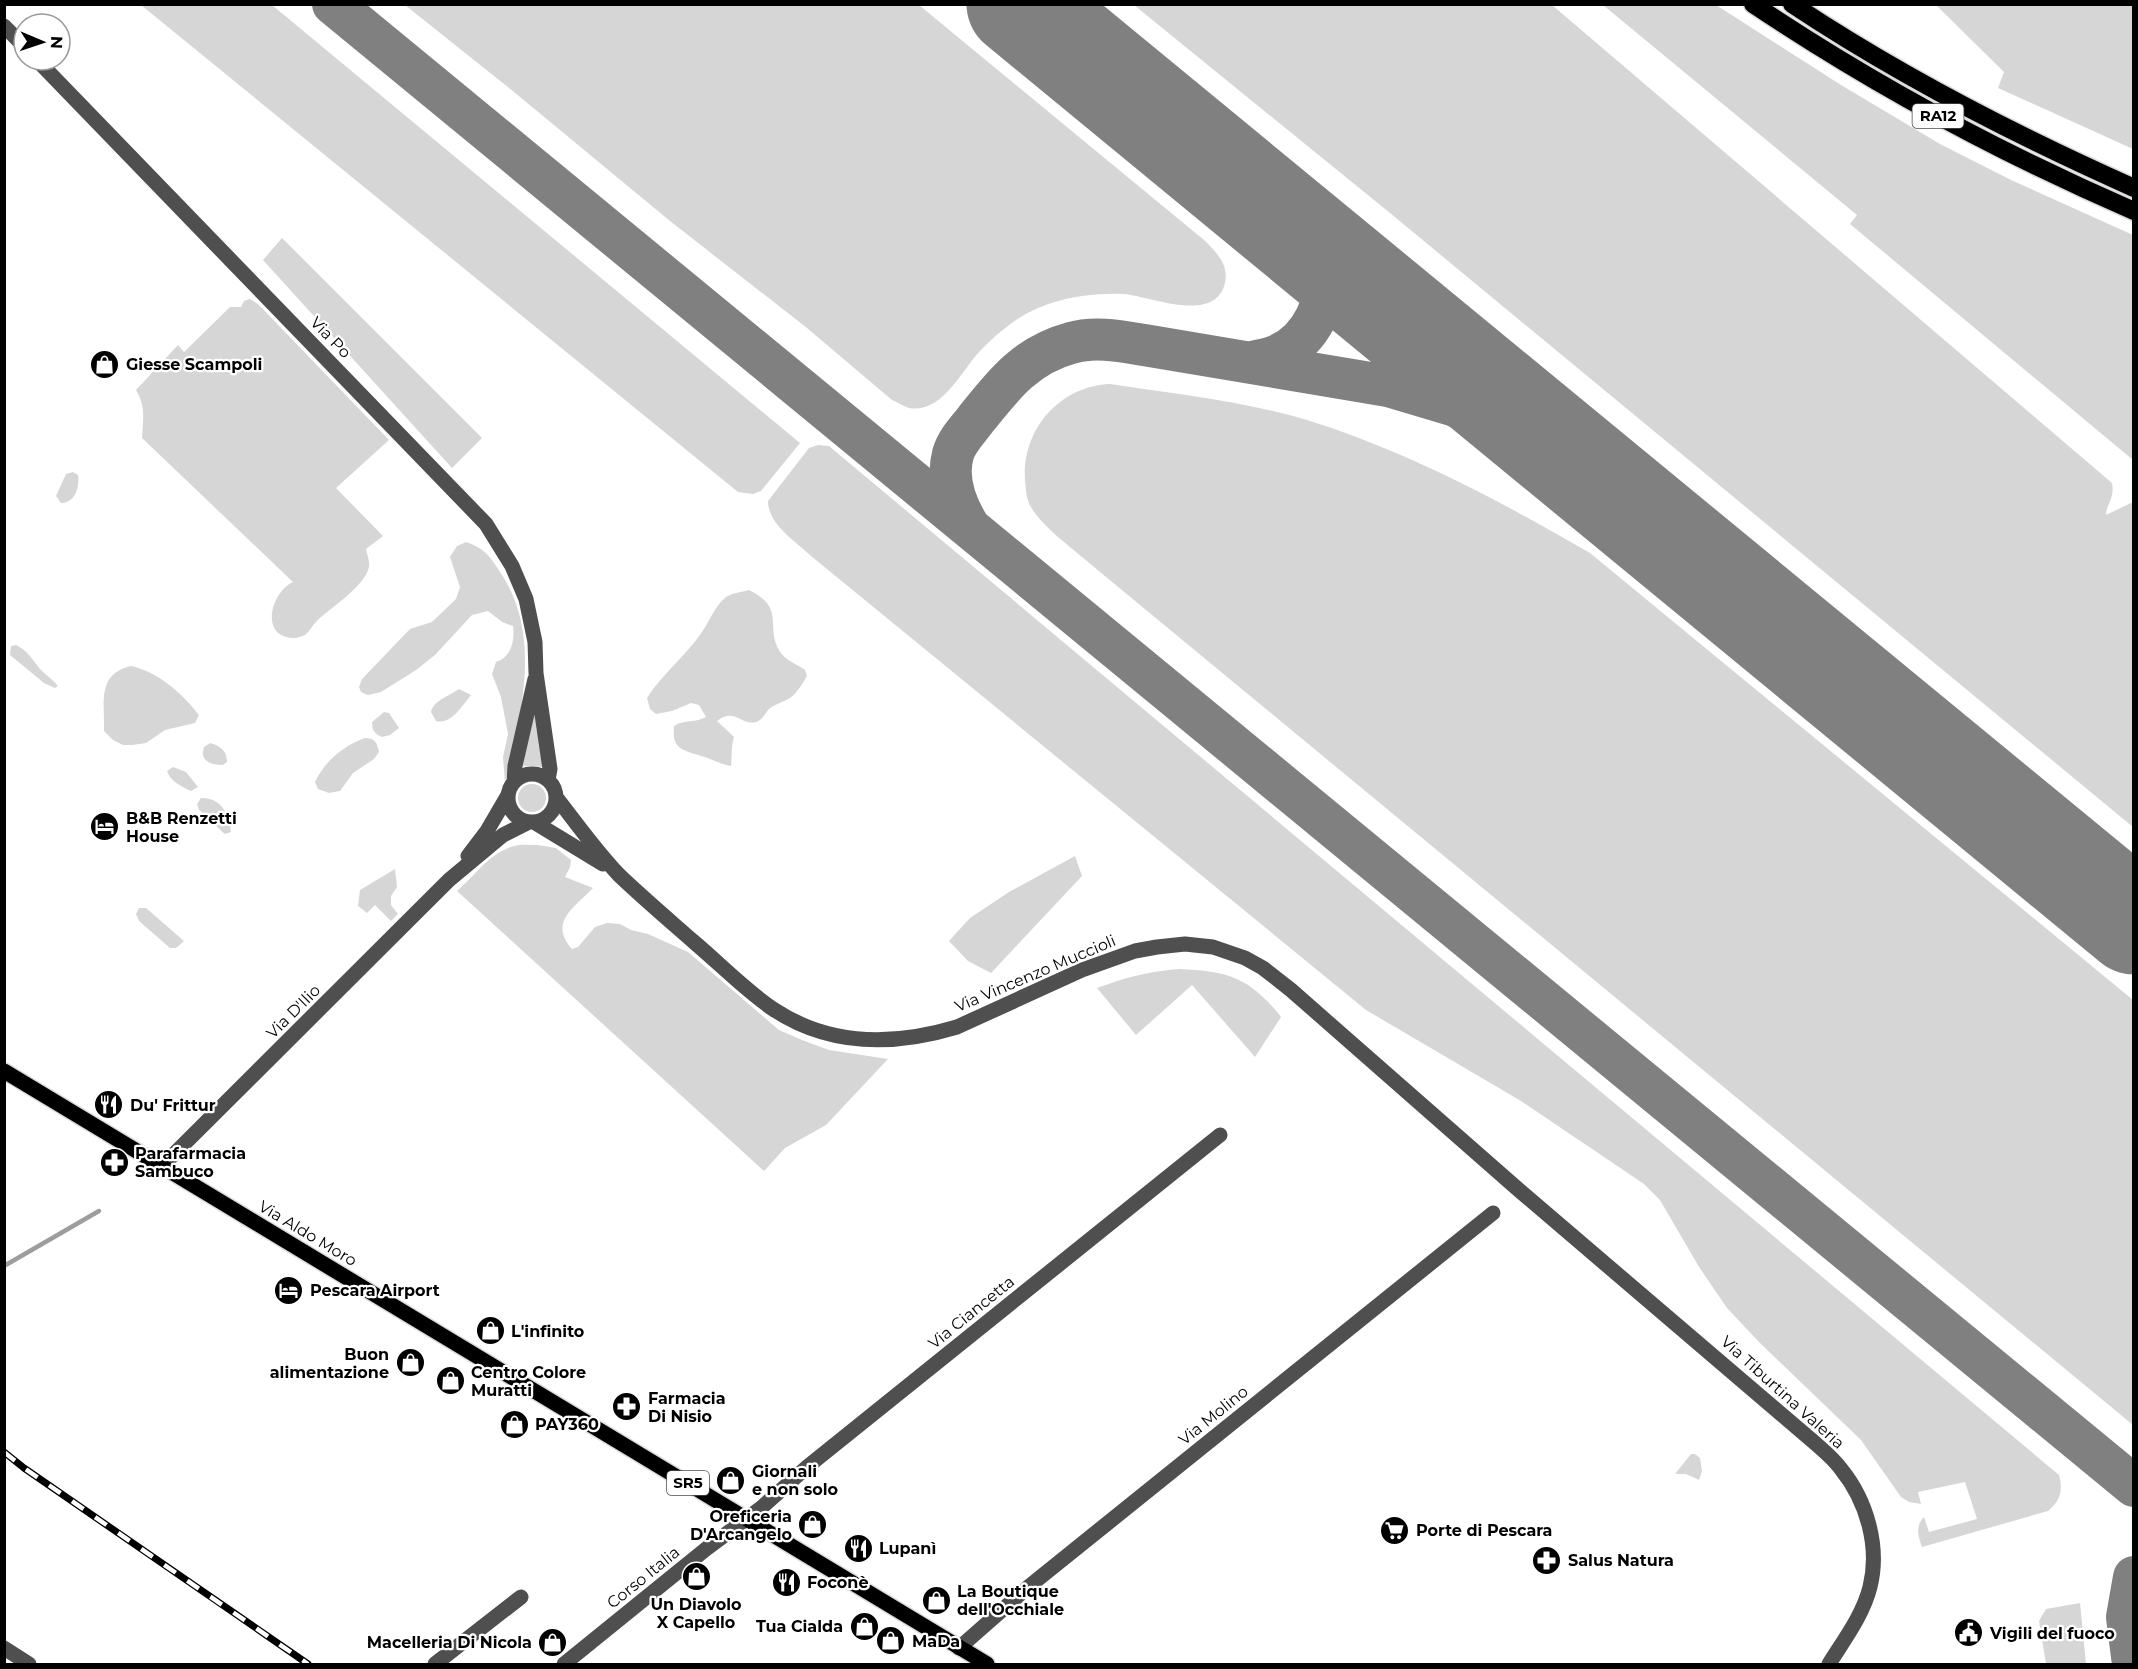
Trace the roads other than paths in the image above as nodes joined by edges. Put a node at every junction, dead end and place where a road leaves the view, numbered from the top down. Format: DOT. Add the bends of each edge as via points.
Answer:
graph roads {
  1 [pos="1753,4"];
  2 [pos="1792,4"];
  3 [pos="50,72"];
  4 [pos="2133,188"];
  5 [pos="2133,211"];
  6 [pos="536,673"];
  7 [pos="548,780"];
  8 [pos="511,788"];
  9 [pos="556,797"];
  10 [pos="531,822"];
  11 [pos="620,875"];
  12 [pos="449,879"];
  13 [pos="4,1071"];
  14 [pos="1220,1135"];
  15 [pos="162,1166"];
  16 [pos="1537,1206"];
  17 [pos="1493,1213"];
  18 [pos="746,1519"];
  19 [pos="521,1597"];
  20 [pos="4,1648"];
  21 [pos="959,1648"];
  22 [pos="29,1665"];
  23 [pos="435,1665"];
  24 [pos="564,1665"];
  25 [pos="987,1665"];
  26 [pos="1829,1665"];
  1 -- 5 [label="highway, RA12" via="1811,43 1979,139"];
  2 -- 4 [label="highway, RA12" via="1984,117"];
  3 -- 6 [label="street, Via Po" via="486,524 512,566 526,599 535,642"];
  6 -- 7 [label="street, Via Po" via="550,769"];
  6 -- 8 [label="street, Via Po"];
  7 -- 8 [label="street" via="527,774"];
  7 -- 9 [label="street"];
  8 -- 10 [label="street" via="511,810"];
  8 -- 12 [label="street, Via D'Ilio" via="487,831"];
  9 -- 10 [label="street" via="552,811"];
  9 -- 11 [label="street, Via Vincenzo Muccioli"];
  10 -- 11 [label="street, Via Vincenzo Muccioli"];
  10 -- 12 [label="street, Via D'Ilio" via="503,835"];
  11 -- 16 [label="street, Via Vincenzo Muccioli" via="768,1005 797,1022 848,1038 913,1038 957,1027 1082,970 1156,946 1185,944 1234,953 1263,968 1291,990"];
  12 -- 15 [label="street, Via D'Ilio"];
  13 -- 15 [label="main road, Via Aldo Moro / SR5"];
  14 -- 18 [label="street, Via Ciancetta"];
  15 -- 18 [label="main road, Via Aldo Moro / SR5"];
  16 -- 26 [label="street, Via Tiburtina Valeria" via="1815,1443 1852,1484 1868,1523 1874,1566 1864,1603"];
  17 -- 21 [label="street, Via Molino" via="1027,1588"];
  18 -- 21 [label="main road, SR5"];
  18 -- 24 [label="street, Corso Italia"];
  19 -- 23 [label="street"];
  20 -- 22 [label="street"];
  21 -- 25 [label="main road, SR5"];
}
